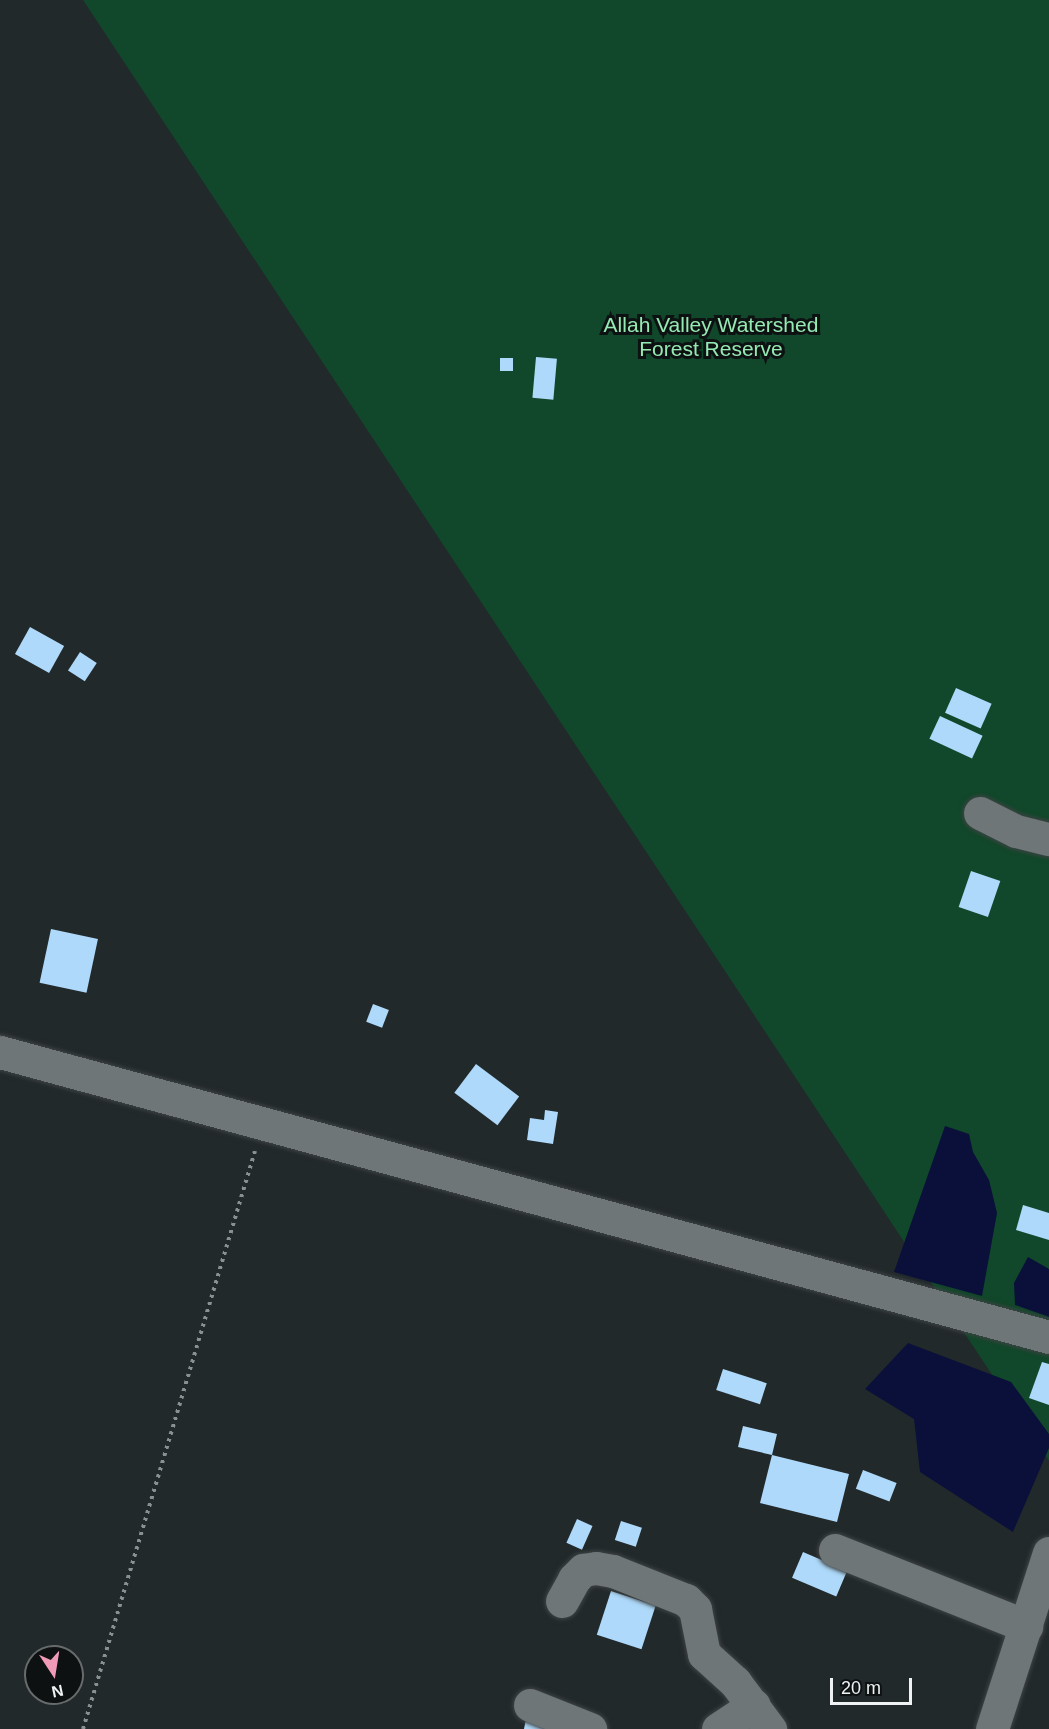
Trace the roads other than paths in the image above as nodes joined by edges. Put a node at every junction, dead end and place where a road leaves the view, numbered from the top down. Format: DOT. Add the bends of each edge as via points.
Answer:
graph roads {
  1 [pos="980,813"];
  2 [pos="1049,839"];
  3 [pos="0,1052"];
  4 [pos="1049,1337"];
  5 [pos="835,1550"];
  6 [pos="1049,1553"];
  7 [pos="562,1601"];
  8 [pos="1026,1626"];
  9 [pos="530,1706"];
  10 [pos="762,1717"];
  11 [pos="590,1729"];
  12 [pos="718,1729"];
  13 [pos="992,1729"];
  1 -- 2 [label="street" via="1016,831"];
  3 -- 4 [label="street"];
  5 -- 8 [label="street"];
  6 -- 8 [label="street"];
  7 -- 10 [label="street" via="584,1570 596,1568 686,1600 695,1609 704,1654 735,1682"];
  8 -- 13 [label="street"];
  9 -- 11 [label="street"];
  10 -- 12 [label="street"];
}
